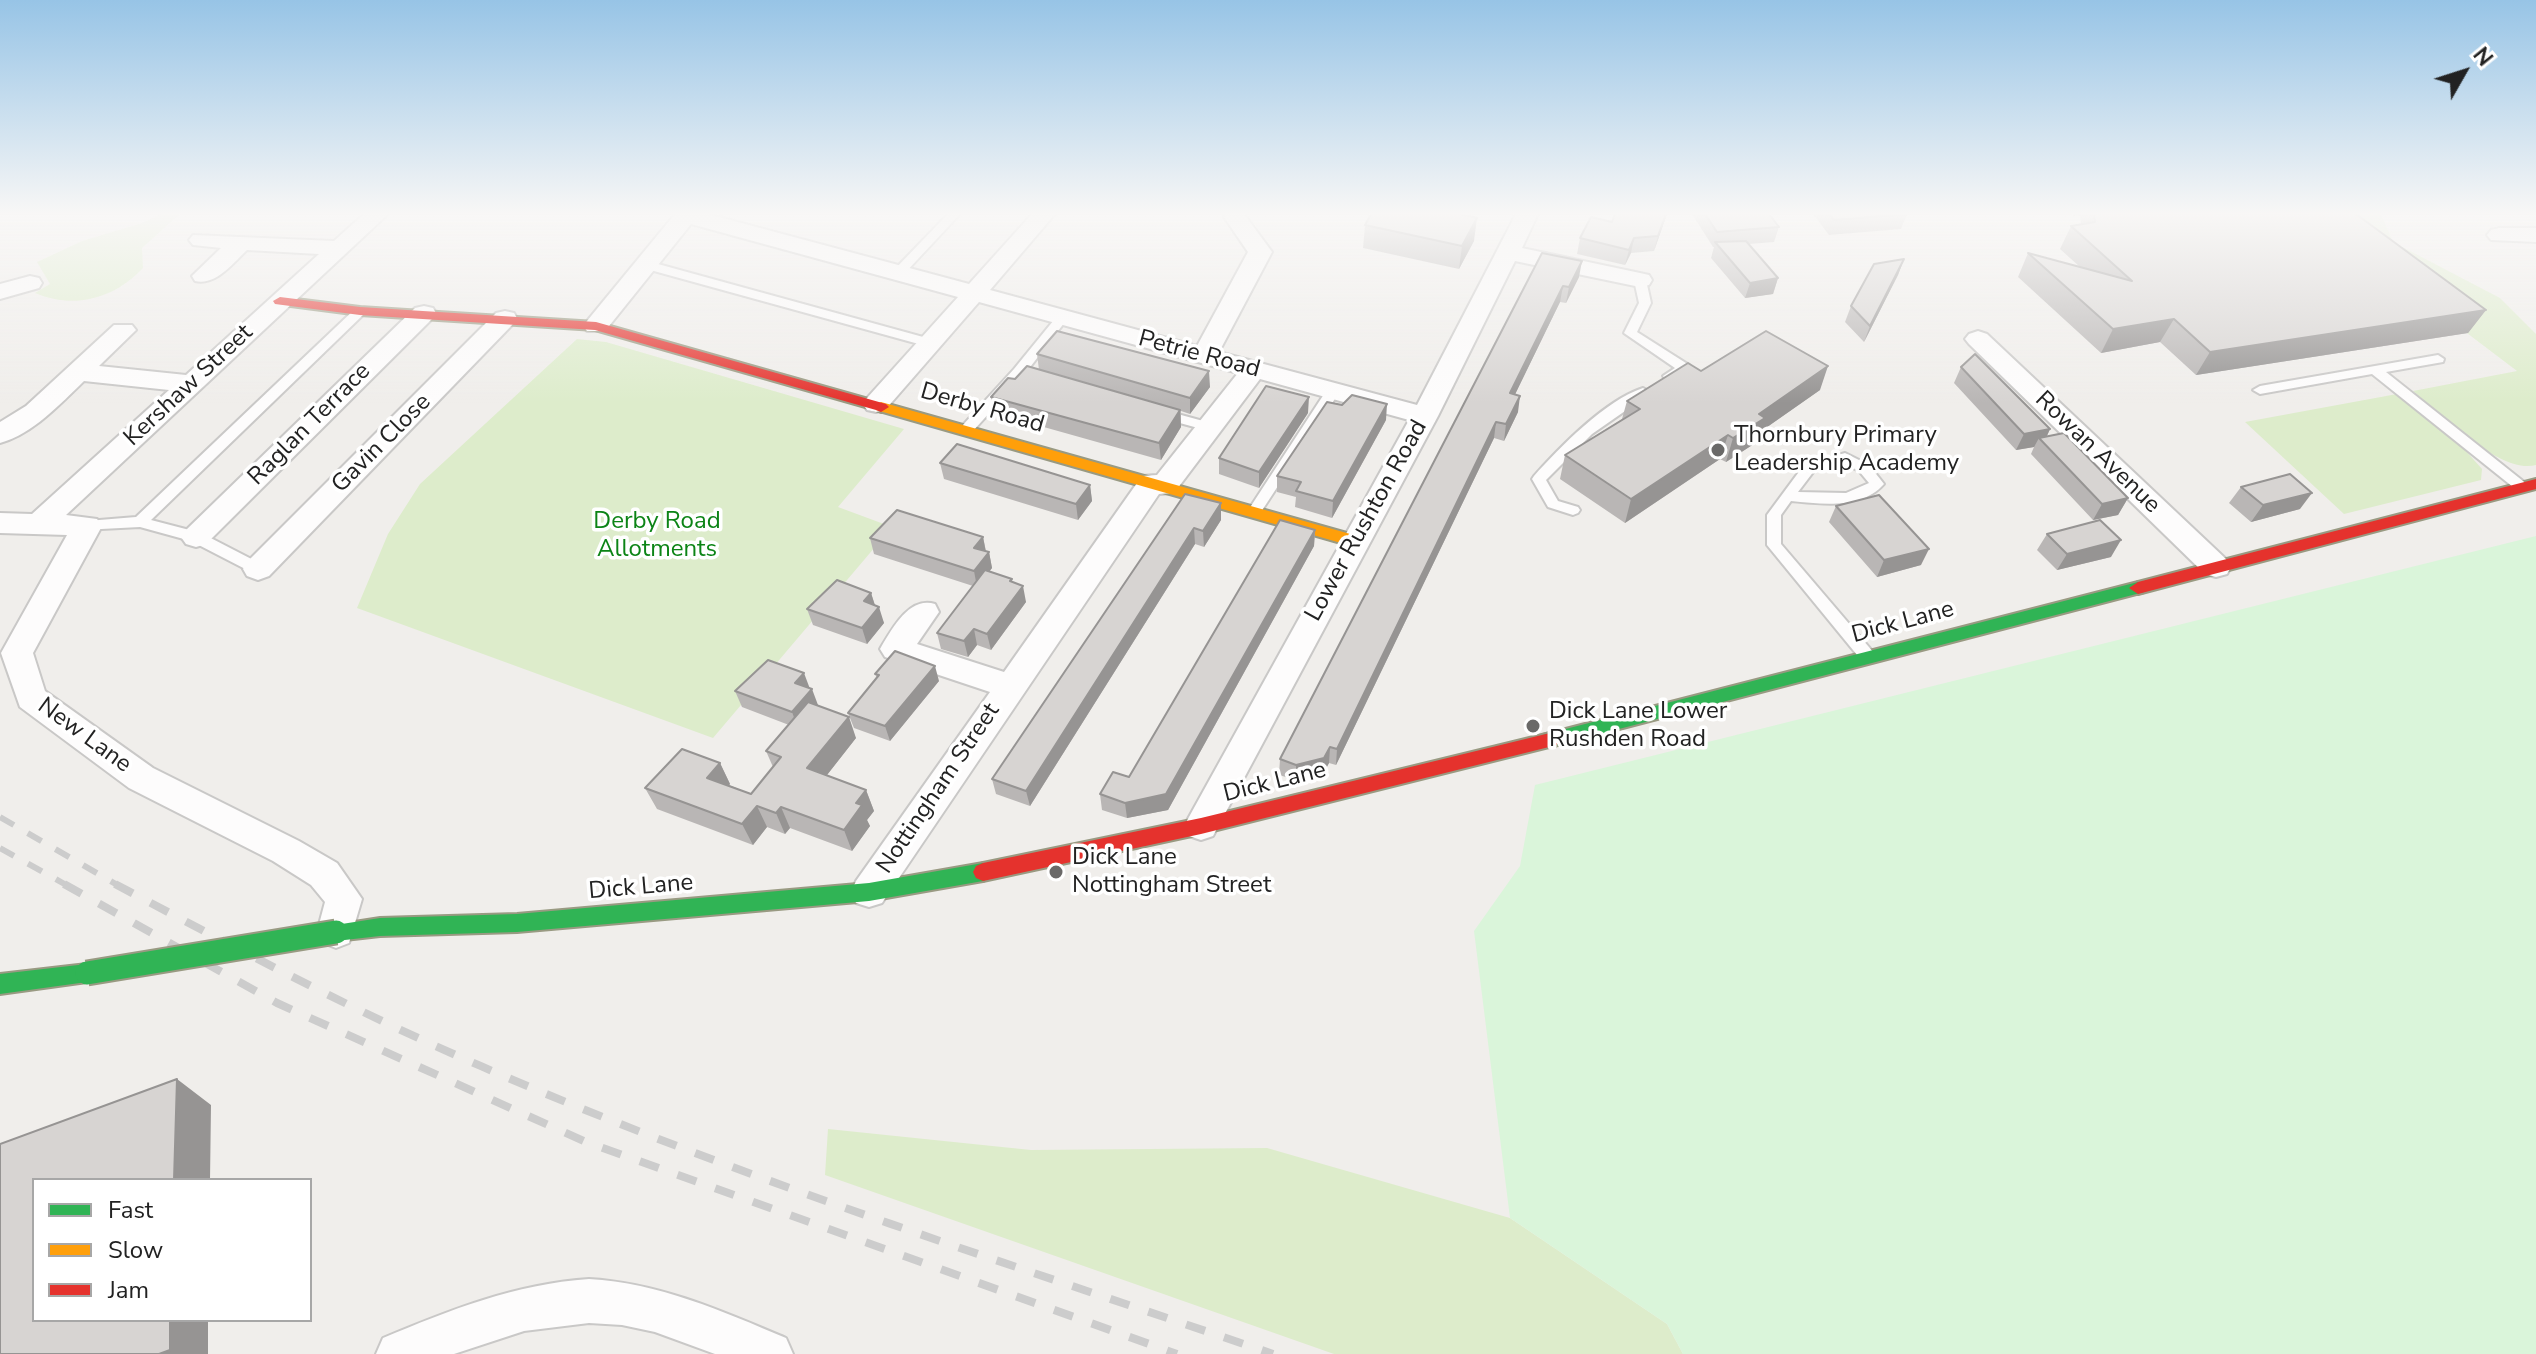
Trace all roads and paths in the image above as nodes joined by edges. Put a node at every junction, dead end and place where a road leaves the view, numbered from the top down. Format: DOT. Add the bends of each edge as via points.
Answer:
graph roads {
  1 [pos="307,277"];
  2 [pos="632,277"];
  3 [pos="691,277"];
  4 [pos="919,277"];
  5 [pos="988,277"];
  6 [pos="1246,277"];
  7 [pos="1494,277"];
  8 [pos="1627,277"];
  9 [pos="1640,280"];
  10 [pos="30,283"];
  11 [pos="0,292"];
  12 [pos="975,292"];
  13 [pos="280,301"];
  14 [pos="360,311"];
  15 [pos="424,313"];
  16 [pos="505,318"];
  17 [pos="1062,318"];
  18 [pos="596,326"];
  19 [pos="123,330"];
  20 [pos="1978,339"];
  21 [pos="930,343"];
  22 [pos="1204,356"];
  23 [pos="2438,359"];
  24 [pos="1254,370"];
  25 [pos="2375,370"];
  26 [pos="78,372"];
  27 [pos="1019,372"];
  28 [pos="1034,376"];
  29 [pos="192,384"];
  30 [pos="2260,390"];
  31 [pos="1333,391"];
  32 [pos="876,404"];
  33 [pos="1150,410"];
  34 [pos="1425,416"];
  35 [pos="1209,427"];
  36 [pos="967,429"];
  37 [pos="0,434"];
  38 [pos="1158,484"];
  39 [pos="2530,486"];
  40 [pos="1787,496"];
  41 [pos="1573,510"];
  42 [pos="1254,512"];
  43 [pos="140,522"];
  44 [pos="0,523"];
  45 [pos="37,526"];
  46 [pos="87,526"];
  47 [pos="196,537"];
  48 [pos="1355,541"];
  49 [pos="2216,567"];
  50 [pos="258,569"];
  51 [pos="924,612"];
  52 [pos="1868,657"];
  53 [pos="1010,686"];
  54 [pos="1201,826"];
  55 [pos="869,892"];
  56 [pos="336,932"];
  57 [pos="0,984"];
  58 [pos="399,1354"];
  59 [pos="770,1354"];
  1 -- 13 [label="street, Kershaw Street"];
  2 -- 18 [label="street"];
  3 -- 21 [label="lane"];
  4 -- 12 [label="street, Petrie Road"];
  5 -- 12 [label="street"];
  6 -- 22 [label="street"];
  7 -- 34 [label="street, Lower Rushton Road"];
  8 -- 9 [label="street"];
  9 -- 41 [label="lane" via="1645,303 1630,333 1684,368 1574,440 1539,479 1553,504"];
  10 -- 11 [label="street"];
  12 -- 17 [label="street, Petrie Road"];
  12 -- 21 [label="street"];
  13 -- 14 [label="street, Derby Road"];
  13 -- 29 [label="street, Kershaw Street"];
  14 -- 15 [label="street, Derby Road"];
  14 -- 43 [label="lane"];
  15 -- 16 [label="street, Derby Road"];
  15 -- 47 [label="street, Raglan Terrace"];
  16 -- 18 [label="street, Derby Road"];
  16 -- 50 [label="street, Gavin Close"];
  17 -- 22 [label="street, Petrie Road"];
  17 -- 27 [label="lane"];
  18 -- 32 [label="street, Derby Road"];
  19 -- 26 [label="street"];
  20 -- 49 [label="street, Rowan Avenue"];
  21 -- 32 [label="street"];
  22 -- 24 [label="street, Petrie Road"];
  23 -- 25 [label="lane"];
  24 -- 31 [label="street, Petrie Road"];
  24 -- 35 [label="street, Nottingham Street"];
  25 -- 30 [label="lane"];
  25 -- 39 [label="lane"];
  26 -- 29 [label="street"];
  26 -- 37 [label="street" via="35,412"];
  27 -- 28 [label="lane"];
  27 -- 36 [label="lane"];
  29 -- 45 [label="street, Kershaw Street"];
  31 -- 34 [label="street, Petrie Road"];
  31 -- 42 [label="lane"];
  32 -- 36 [label="street, Derby Road"];
  33 -- 35 [label="lane"];
  34 -- 48 [label="street, Lower Rushton Road"];
  35 -- 38 [label="street, Nottingham Street"];
  36 -- 38 [label="street, Derby Road"];
  38 -- 42 [label="street, Derby Road"];
  38 -- 53 [label="street, Nottingham Street"];
  39 -- 49 [label="street, Dick Lane"];
  40 -- 40 [label="lane" via="1809,468 1845,458 1864,468 1877,484 1864,496"];
  40 -- 52 [label="lane" via="1774,515 1774,545"];
  42 -- 48 [label="street, Derby Road"];
  43 -- 46 [label="lane"];
  43 -- 47 [label="lane"];
  44 -- 45 [label="street"];
  45 -- 46 [label="street"];
  46 -- 56 [label="street, New Lane" via="17,653 31,698 141,778 324,874 344,899"];
  47 -- 50 [label="lane"];
  48 -- 54 [label="street, Lower Rushton Road"];
  49 -- 52 [label="street, Dick Lane"];
  51 -- 53 [label="street, Nottingham Street" via="896,649"];
  52 -- 54 [label="street, Dick Lane"];
  53 -- 55 [label="street, Nottingham Street"];
  54 -- 55 [label="street, Dick Lane"];
  55 -- 56 [label="street, Dick Lane" via="517,923"];
  56 -- 57 [label="street, Dick Lane, bridge"];
  58 -- 59 [label="street" via="495,1315 595,1300 655,1310"];
}
